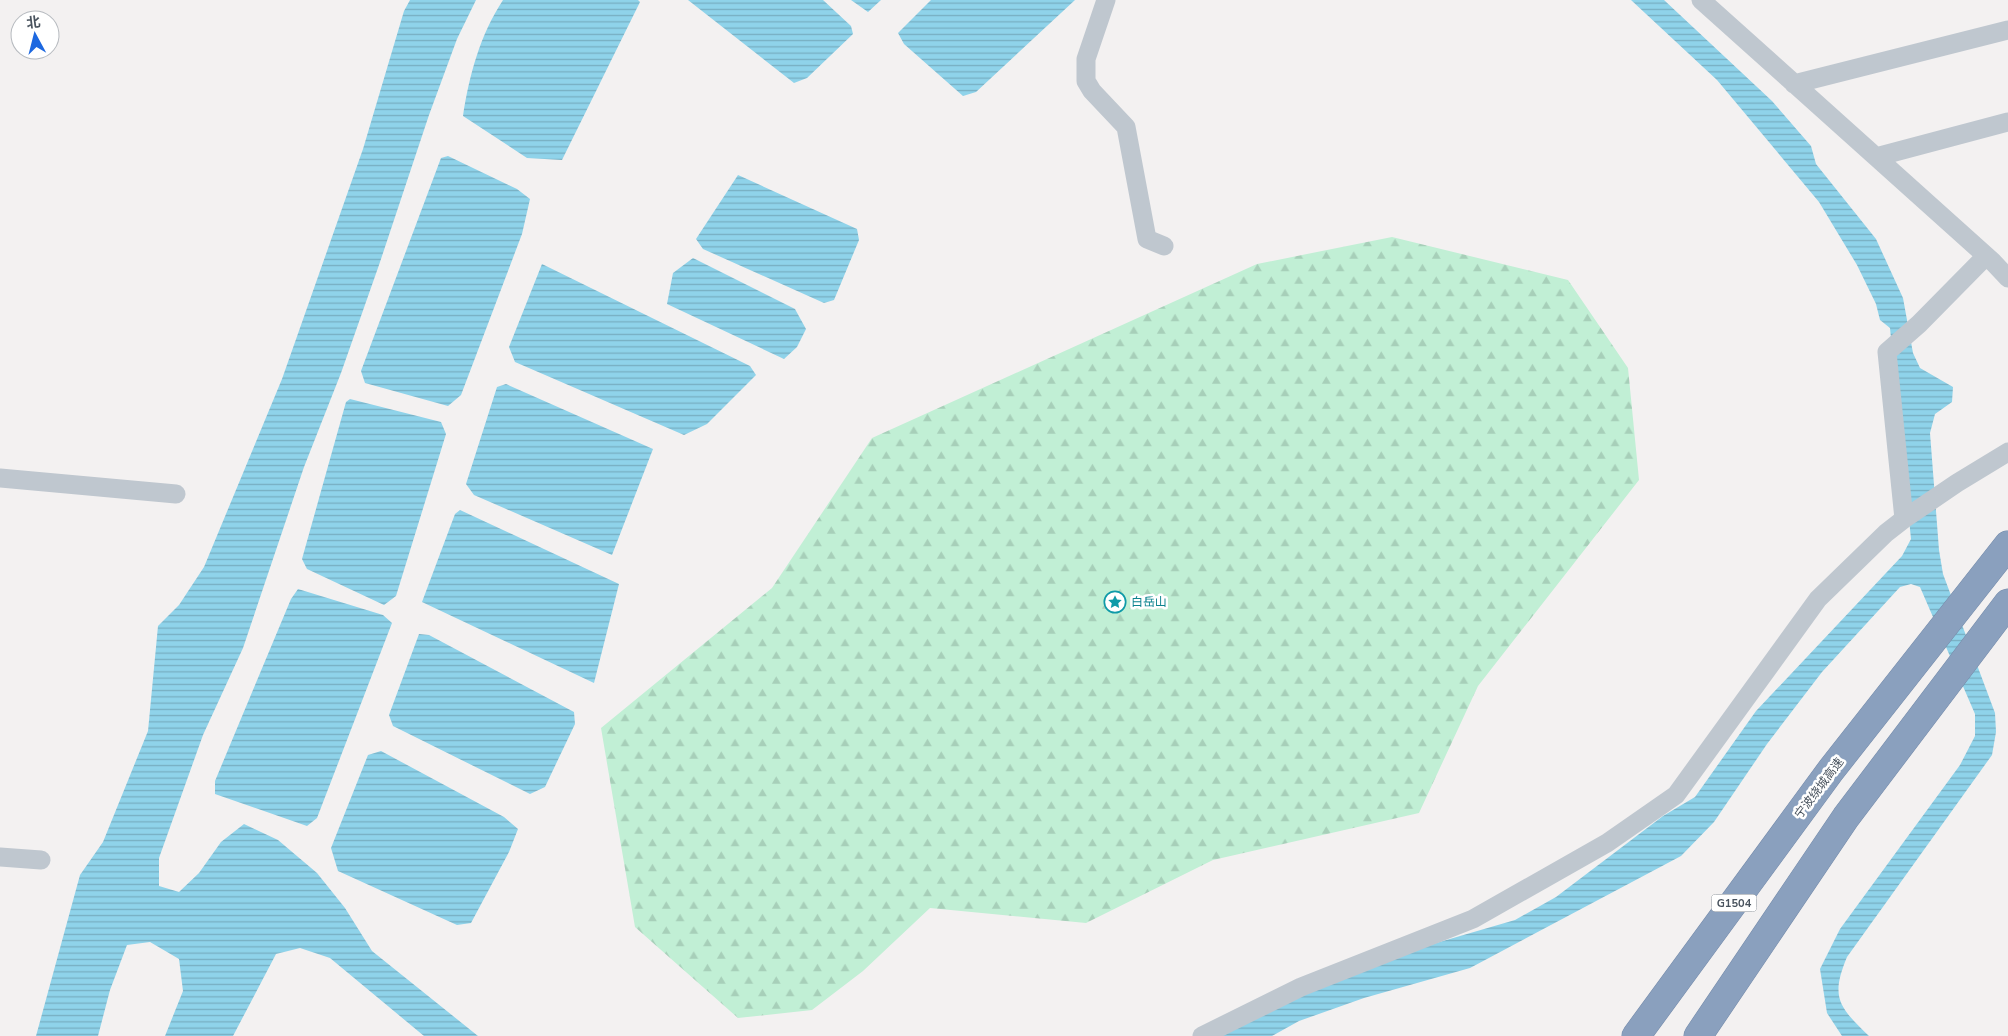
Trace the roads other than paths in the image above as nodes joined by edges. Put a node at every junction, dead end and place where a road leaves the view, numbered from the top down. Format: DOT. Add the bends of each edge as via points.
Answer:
graph roads {
  1 [pos="1106,0"];
  2 [pos="1701,0"];
  3 [pos="2008,30"];
  4 [pos="1794,84"];
  5 [pos="2008,122"];
  6 [pos="1876,156"];
  7 [pos="1164,246"];
  8 [pos="1986,256"];
  9 [pos="2008,278"];
  10 [pos="2008,452"];
  11 [pos="0,478"];
  12 [pos="176,494"];
  13 [pos="1904,519"];
  14 [pos="2008,545"];
  15 [pos="2008,603"];
  16 [pos="0,857"];
  17 [pos="42,860"];
  18 [pos="1202,1036"];
  19 [pos="1636,1036"];
  20 [pos="1698,1036"];
  1 -- 7 [label="street" via="1086,59 1086,80 1092,91 1126,127 1147,239"];
  2 -- 4 [label="street"];
  3 -- 4 [label="street"];
  4 -- 6 [label="street"];
  5 -- 6 [label="street"];
  6 -- 8 [label="street"];
  8 -- 9 [label="street"];
  8 -- 13 [label="street" via="1887,352"];
  10 -- 13 [label="street"];
  11 -- 12 [label="street"];
  13 -- 18 [label="street" via="1818,599 1676,794 1607,844 1473,919 1301,987"];
  14 -- 19 [label="highway, 宁波绕城高速 / G1504" via="1831,770"];
  15 -- 20 [label="highway" via="1846,817"];
  16 -- 17 [label="street"];
}
